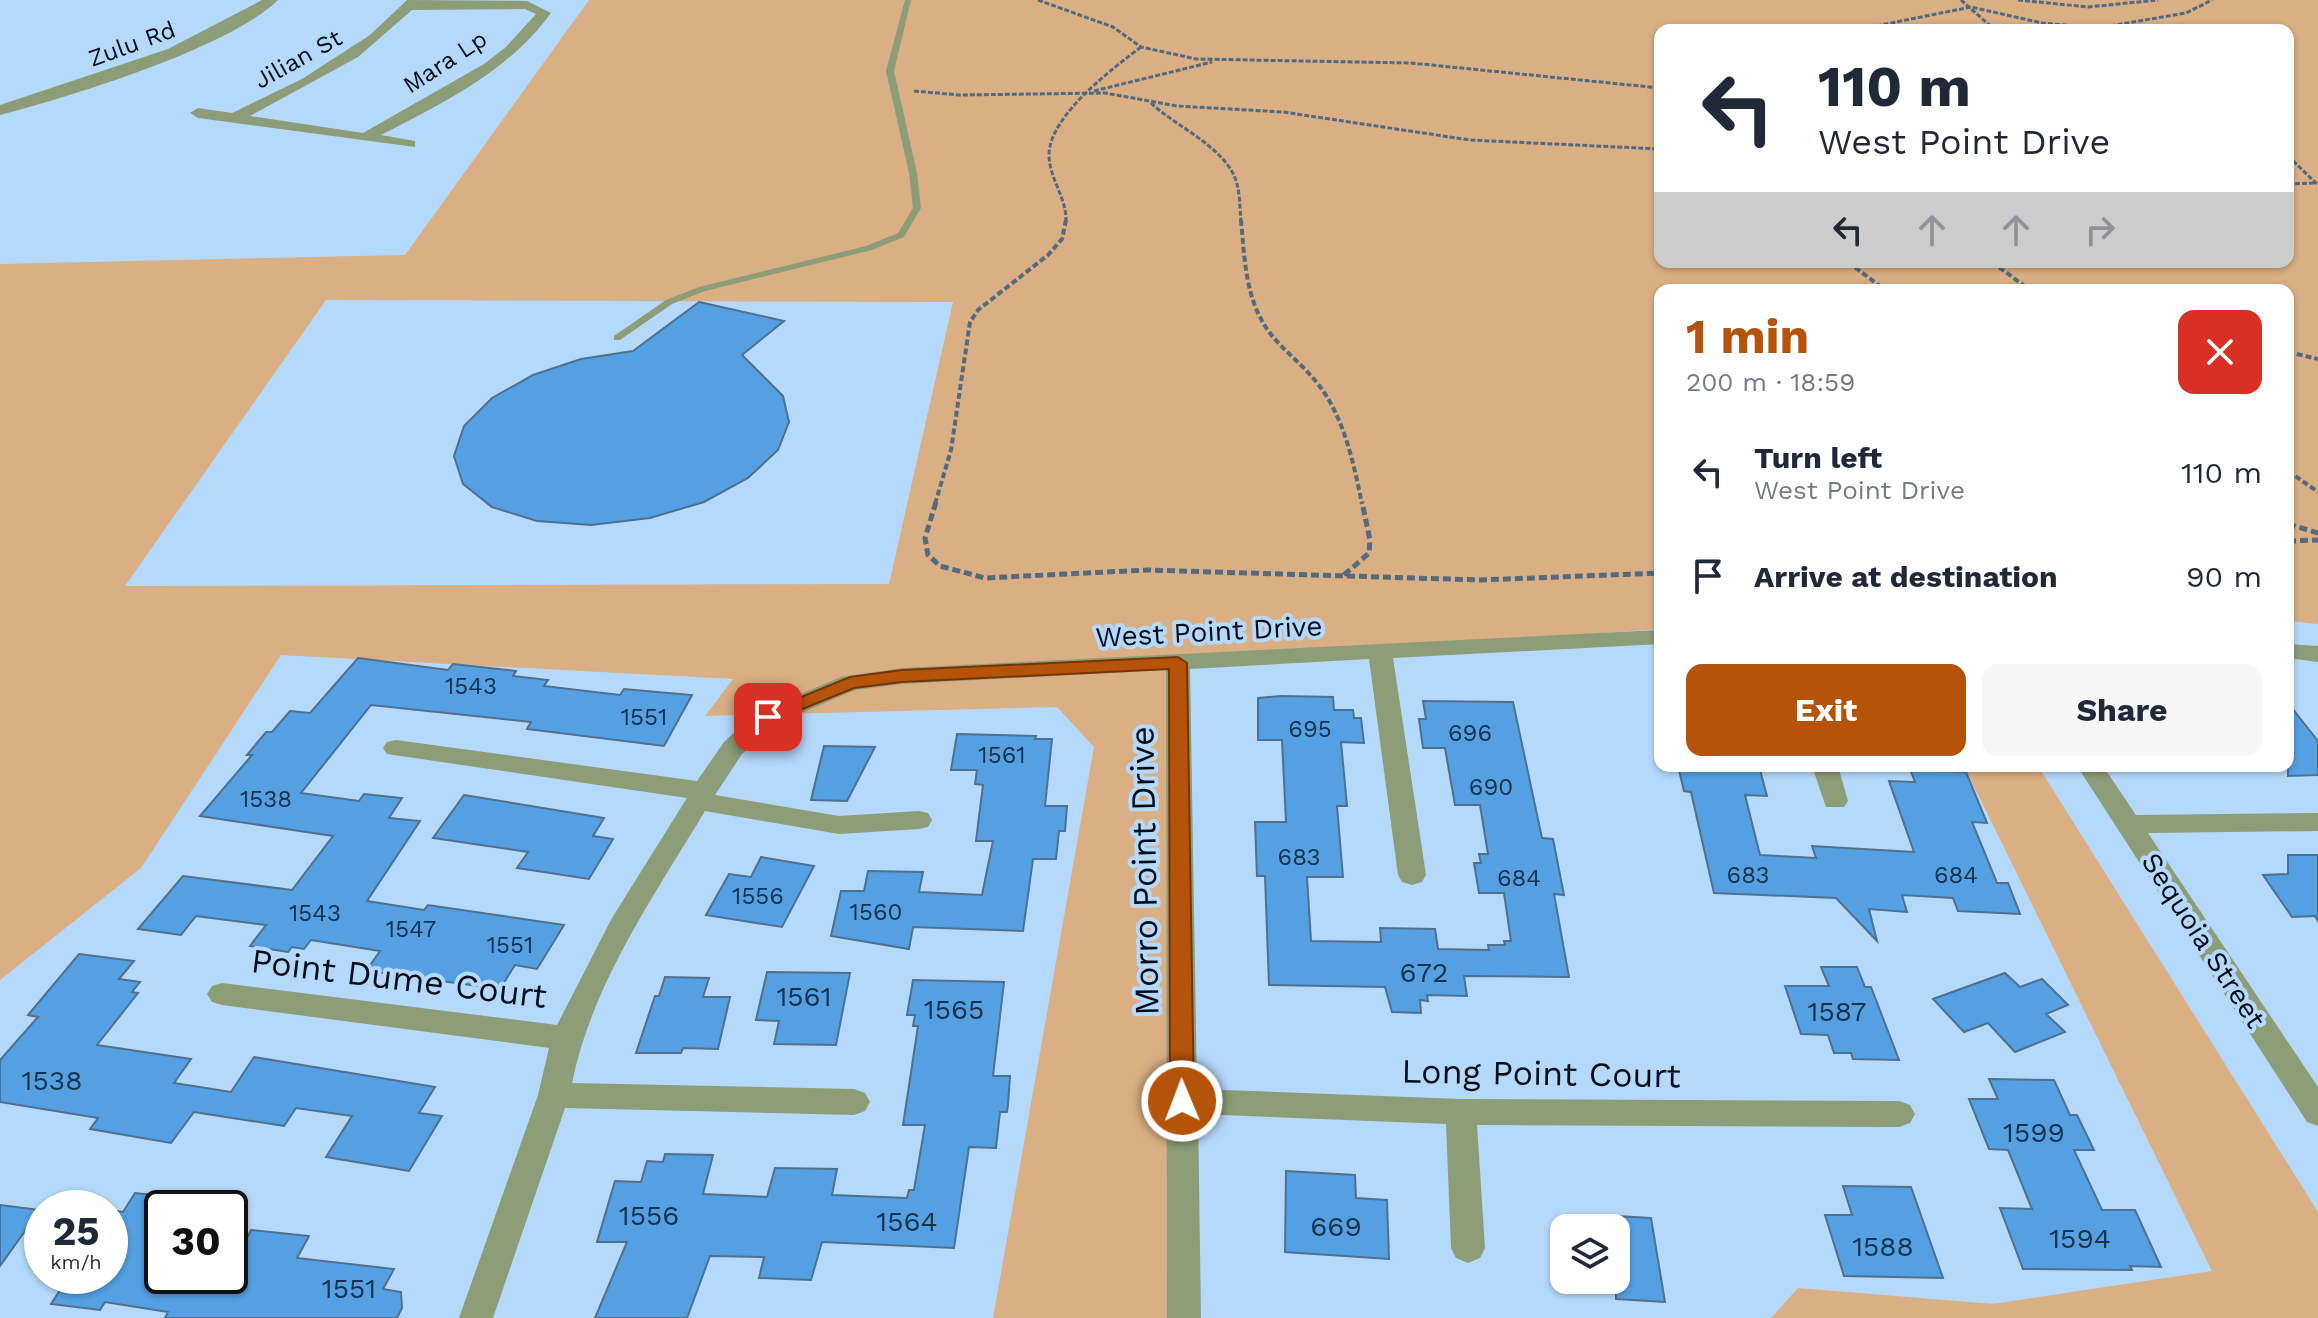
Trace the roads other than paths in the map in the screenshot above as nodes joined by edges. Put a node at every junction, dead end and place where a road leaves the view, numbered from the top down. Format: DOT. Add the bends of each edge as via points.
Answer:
graph roads {
  1 [pos="271,0"];
  2 [pos="908,0"];
  3 [pos="411,3"];
  4 [pos="0,110"];
  5 [pos="198,113"];
  6 [pos="234,118"];
  7 [pos="366,137"];
  8 [pos="409,144"];
  9 [pos="617,338"];
  10 [pos="1654,637"];
  11 [pos="1380,652"];
  12 [pos="2294,652"];
  13 [pos="2318,654"];
  14 [pos="1178,663"];
  15 [pos="396,748"];
  16 [pos="1827,772"];
  17 [pos="2094,772"];
  18 [pos="701,796"];
  19 [pos="1835,801"];
  20 [pos="919,820"];
  21 [pos="2318,822"];
  22 [pos="2127,824"];
  23 [pos="1412,875"];
  24 [pos="222,994"];
  25 [pos="566,1038"];
  26 [pos="554,1095"];
  27 [pos="1182,1101"];
  28 [pos="854,1102"];
  29 [pos="1461,1112"];
  30 [pos="2318,1113"];
  31 [pos="1899,1114"];
  32 [pos="1468,1248"];
  33 [pos="476,1318"];
  34 [pos="1184,1318"];
  1 -- 4 [label="street, Zulu Rd" via="222,32 128,72"];
  2 -- 9 [label="lane" via="890,71 917,208 901,235 869,248 702,289 669,302"];
  3 -- 6 [label="street, Jilian St" via="384,33 329,73"];
  3 -- 7 [label="street, Mara Lp" via="525,5 544,13 532,30 466,83"];
  5 -- 6 [label="street"];
  6 -- 7 [label="street"];
  7 -- 8 [label="street"];
  10 -- 11 [label="street, West Point Drive"];
  11 -- 14 [label="street, West Point Drive"];
  11 -- 23 [label="street"];
  12 -- 13 [label="street"];
  14 -- 18 [label="street, West Point Drive" via="850,683 768,717 733,748"];
  14 -- 27 [label="street, Morro Point Drive"];
  15 -- 18 [label="street"];
  16 -- 19 [label="street"];
  17 -- 22 [label="street, Sequoia Street"];
  18 -- 20 [label="street" via="839,825"];
  18 -- 25 [label="street, West Point Drive" via="622,925"];
  21 -- 22 [label="street"];
  22 -- 30 [label="street, Sequoia Street"];
  24 -- 25 [label="street, Point Dume Court"];
  25 -- 26 [label="street, West Point Drive"];
  26 -- 28 [label="street"];
  26 -- 33 [label="street, West Point Drive"];
  27 -- 29 [label="street, Long Point Court"];
  27 -- 34 [label="street, Morro Point Drive"];
  29 -- 31 [label="street, Long Point Court"];
  29 -- 32 [label="street"];
}
